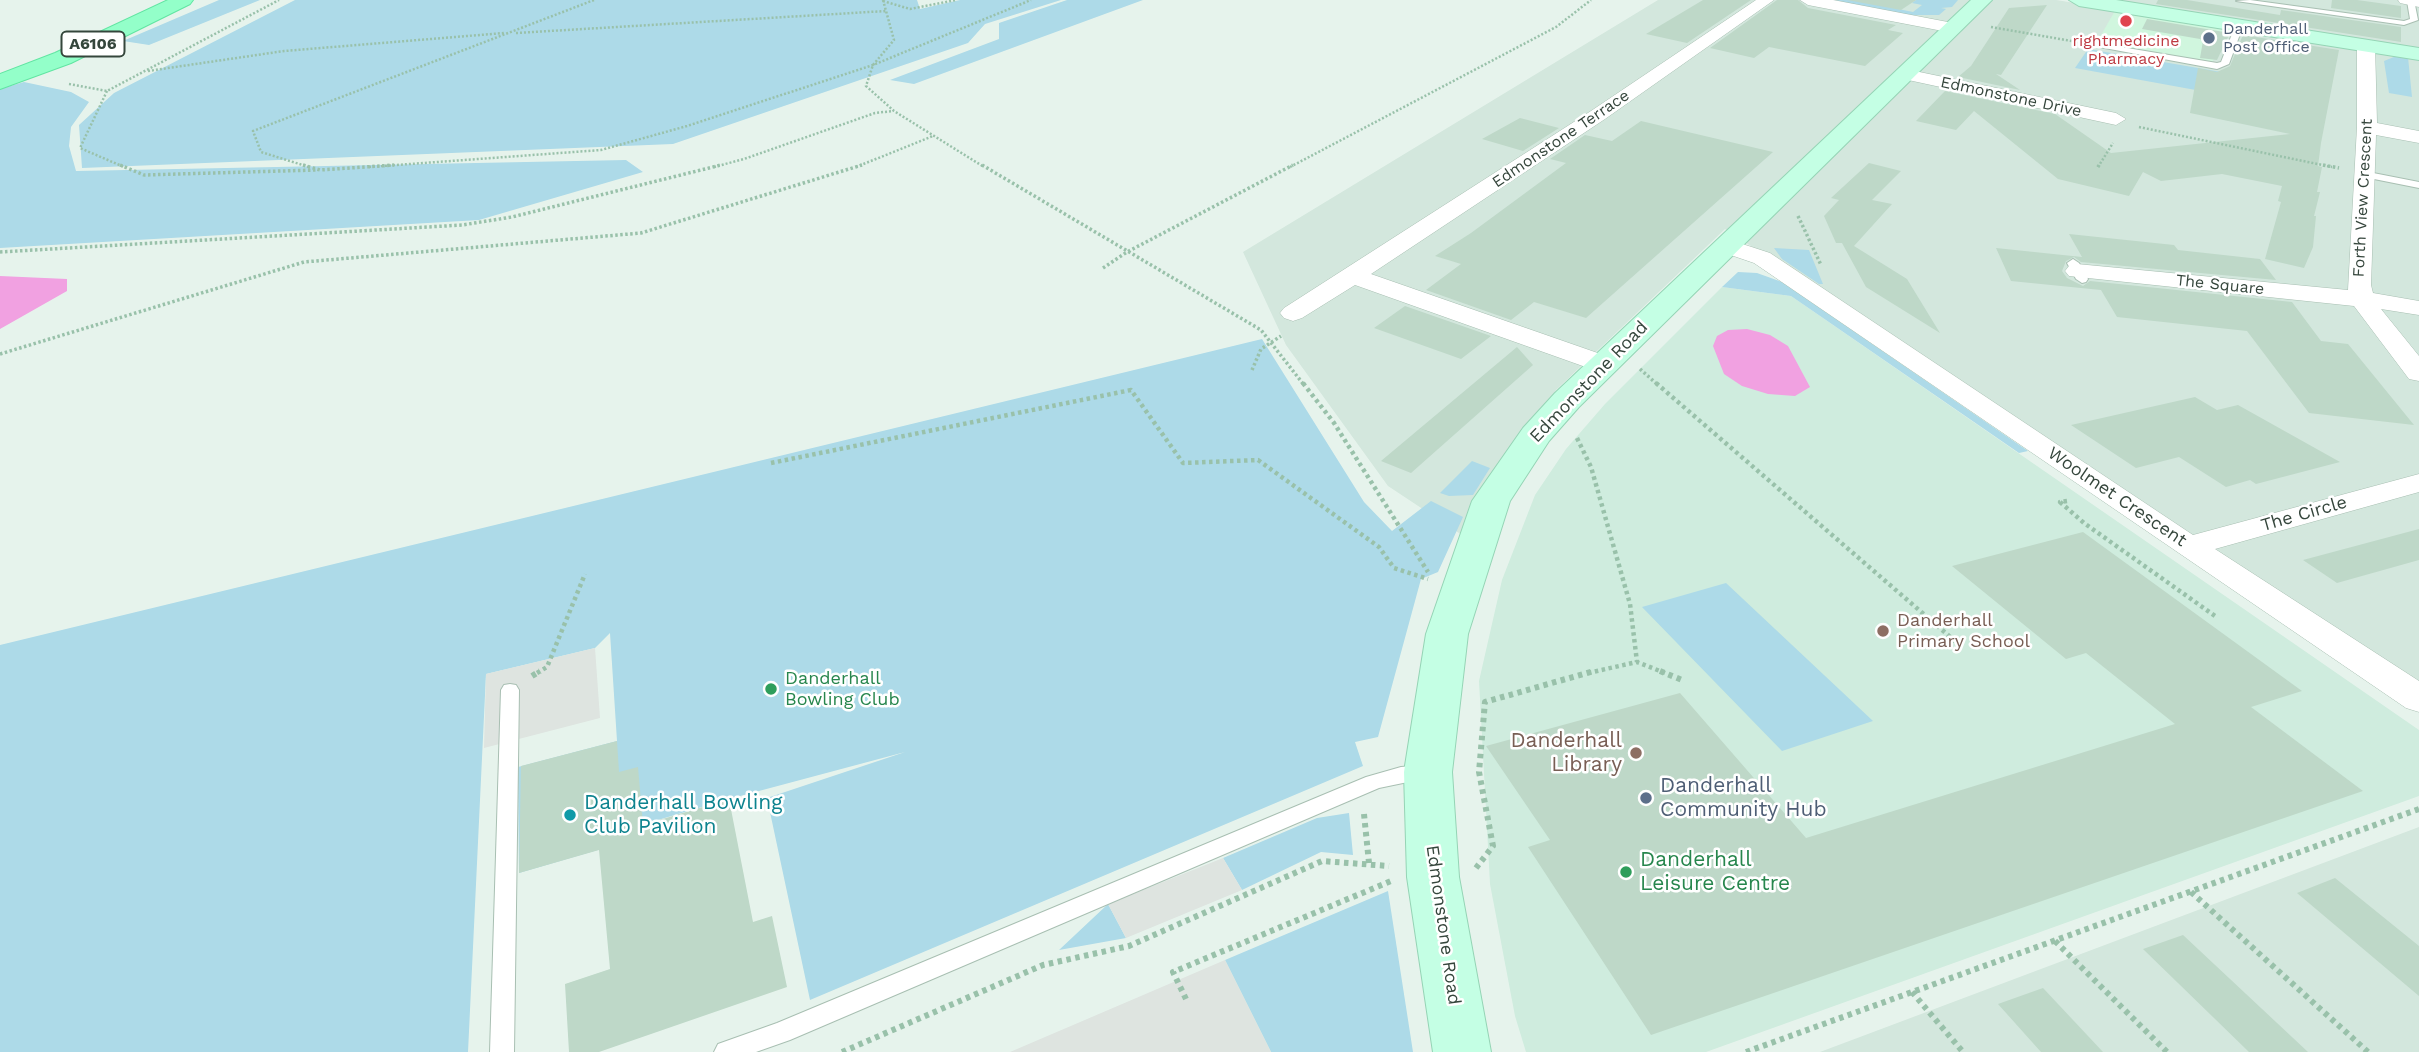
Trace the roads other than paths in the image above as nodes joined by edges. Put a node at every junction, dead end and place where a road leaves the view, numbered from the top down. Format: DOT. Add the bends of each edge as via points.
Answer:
graph roads {
  1 [pos="183,0"];
  2 [pos="1766,0"];
  3 [pos="1810,0"];
  4 [pos="1982,0"];
  5 [pos="2082,0"];
  6 [pos="2408,0"];
  7 [pos="2240,1"];
  8 [pos="2419,2"];
  9 [pos="1956,25"];
  10 [pos="2239,26"];
  11 [pos="2366,46"];
  12 [pos="2102,47"];
  13 [pos="2419,54"];
  14 [pos="1905,74"];
  15 [pos="10,79"];
  16 [pos="2116,119"];
  17 [pos="2367,127"];
  18 [pos="2419,137"];
  19 [pos="2363,174"];
  20 [pos="2419,185"];
  21 [pos="1727,246"];
  22 [pos="2078,271"];
  23 [pos="1353,276"];
  24 [pos="2362,299"];
  25 [pos="2419,308"];
  26 [pos="1293,313"];
  27 [pos="1611,357"];
  28 [pos="2419,373"];
  29 [pos="2419,483"];
  30 [pos="2190,546"];
  31 [pos="510,690"];
  32 [pos="2419,699"];
  33 [pos="1428,772"];
  34 [pos="502,1052"];
  35 [pos="726,1052"];
  36 [pos="1462,1052"];
  1 -- 15 [label="main road, A6106"];
  2 -- 23 [label="street, Edmonstone Terrace"];
  3 -- 9 [label="street"];
  4 -- 9 [label="street, Edmonstone Road"];
  5 -- 10 [label="street"];
  6 -- 7 [label="lane" via="2414,20 2404,23"];
  6 -- 8 [label="street"];
  9 -- 14 [label="street, Edmonstone Road"];
  10 -- 11 [label="street"];
  10 -- 12 [label="lane" via="2225,64 2217,66"];
  11 -- 13 [label="street"];
  11 -- 17 [label="street, Forth View Crescent"];
  14 -- 16 [label="street, Edmonstone Drive"];
  14 -- 21 [label="street, Edmonstone Road"];
  17 -- 18 [label="street"];
  17 -- 19 [label="street, Forth View Crescent"];
  19 -- 20 [label="lane"];
  19 -- 24 [label="street, Forth View Crescent"];
  21 -- 27 [label="street, Edmonstone Road"];
  21 -- 30 [label="street, Woolmet Crescent" via="1762,258 1815,292"];
  22 -- 24 [label="street, The Square"];
  23 -- 26 [label="street, Edmonstone Terrace"];
  23 -- 27 [label="street"];
  24 -- 25 [label="street, The Square"];
  24 -- 28 [label="street, Forth View Crescent"];
  27 -- 33 [label="street, Edmonstone Road" via="1525,448 1491,500 1447,634"];
  29 -- 30 [label="street, The Circle"];
  30 -- 32 [label="street, Woolmet Crescent"];
  31 -- 34 [label="lane"];
  33 -- 35 [label="lane" via="1401,774 1362,786"];
  33 -- 36 [label="street, Edmonstone Road" via="1412,879"];
}
